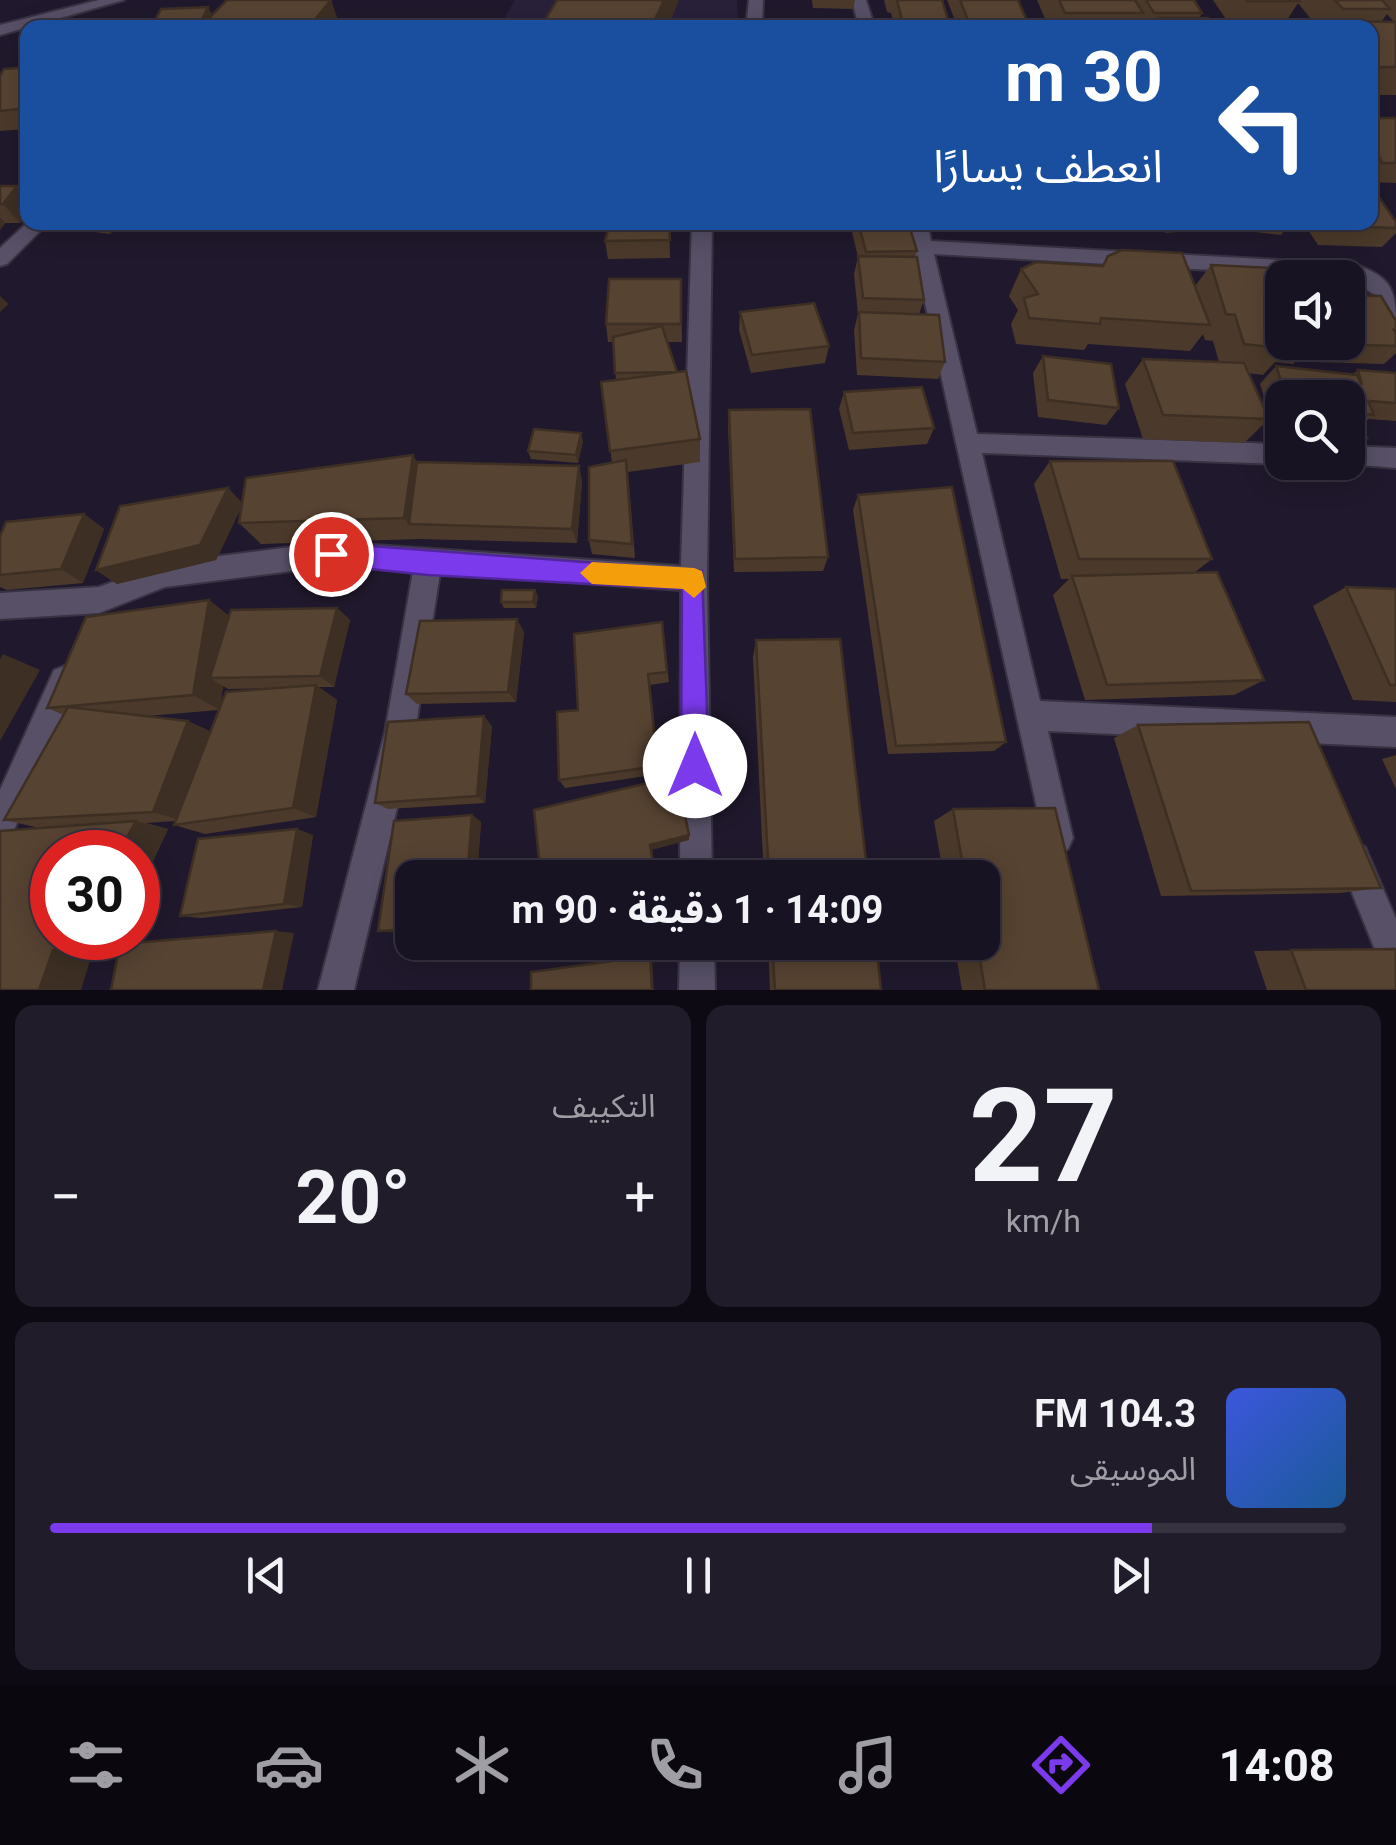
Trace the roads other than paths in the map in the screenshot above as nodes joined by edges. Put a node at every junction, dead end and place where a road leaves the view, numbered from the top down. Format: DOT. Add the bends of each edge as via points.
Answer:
graph roads {
  1 [pos="117,0"];
  2 [pos="39,20"];
  3 [pos="31,230"];
  4 [pos="702,230"];
  5 [pos="920,235"];
  6 [pos="0,259"];
  7 [pos="1396,314"];
  8 [pos="966,443"];
  9 [pos="1265,453"];
  10 [pos="1365,457"];
  11 [pos="1396,458"];
  12 [pos="428,564"];
  13 [pos="694,579"];
  14 [pos="99,600"];
  15 [pos="0,606"];
  16 [pos="1030,714"];
  17 [pos="1300,727"];
  18 [pos="1396,732"];
  19 [pos="1315,763"];
  20 [pos="0,826"];
  21 [pos="1344,835"];
  22 [pos="696,860"];
  23 [pos="1062,862"];
  24 [pos="697,960"];
  25 [pos="1396,960"];
  26 [pos="336,990"];
  27 [pos="697,990"];
  1 -- 2 [label="street"];
  3 -- 6 [label="street"];
  4 -- 13 [label="street"];
  5 -- 7 [label="street" via="1353,271 1382,290"];
  5 -- 8 [label="street"];
  8 -- 9 [label="street"];
  8 -- 16 [label="street"];
  10 -- 11 [label="street"];
  12 -- 13 [label="street"];
  12 -- 14 [label="street" via="331,554 164,575"];
  12 -- 26 [label="street" via="400,732"];
  13 -- 22 [label="street"];
  14 -- 15 [label="street"];
  14 -- 20 [label="street"];
  16 -- 17 [label="street"];
  16 -- 23 [label="street"];
  17 -- 18 [label="street"];
  17 -- 19 [label="street"];
  21 -- 25 [label="street"];
  24 -- 27 [label="street"];
}
